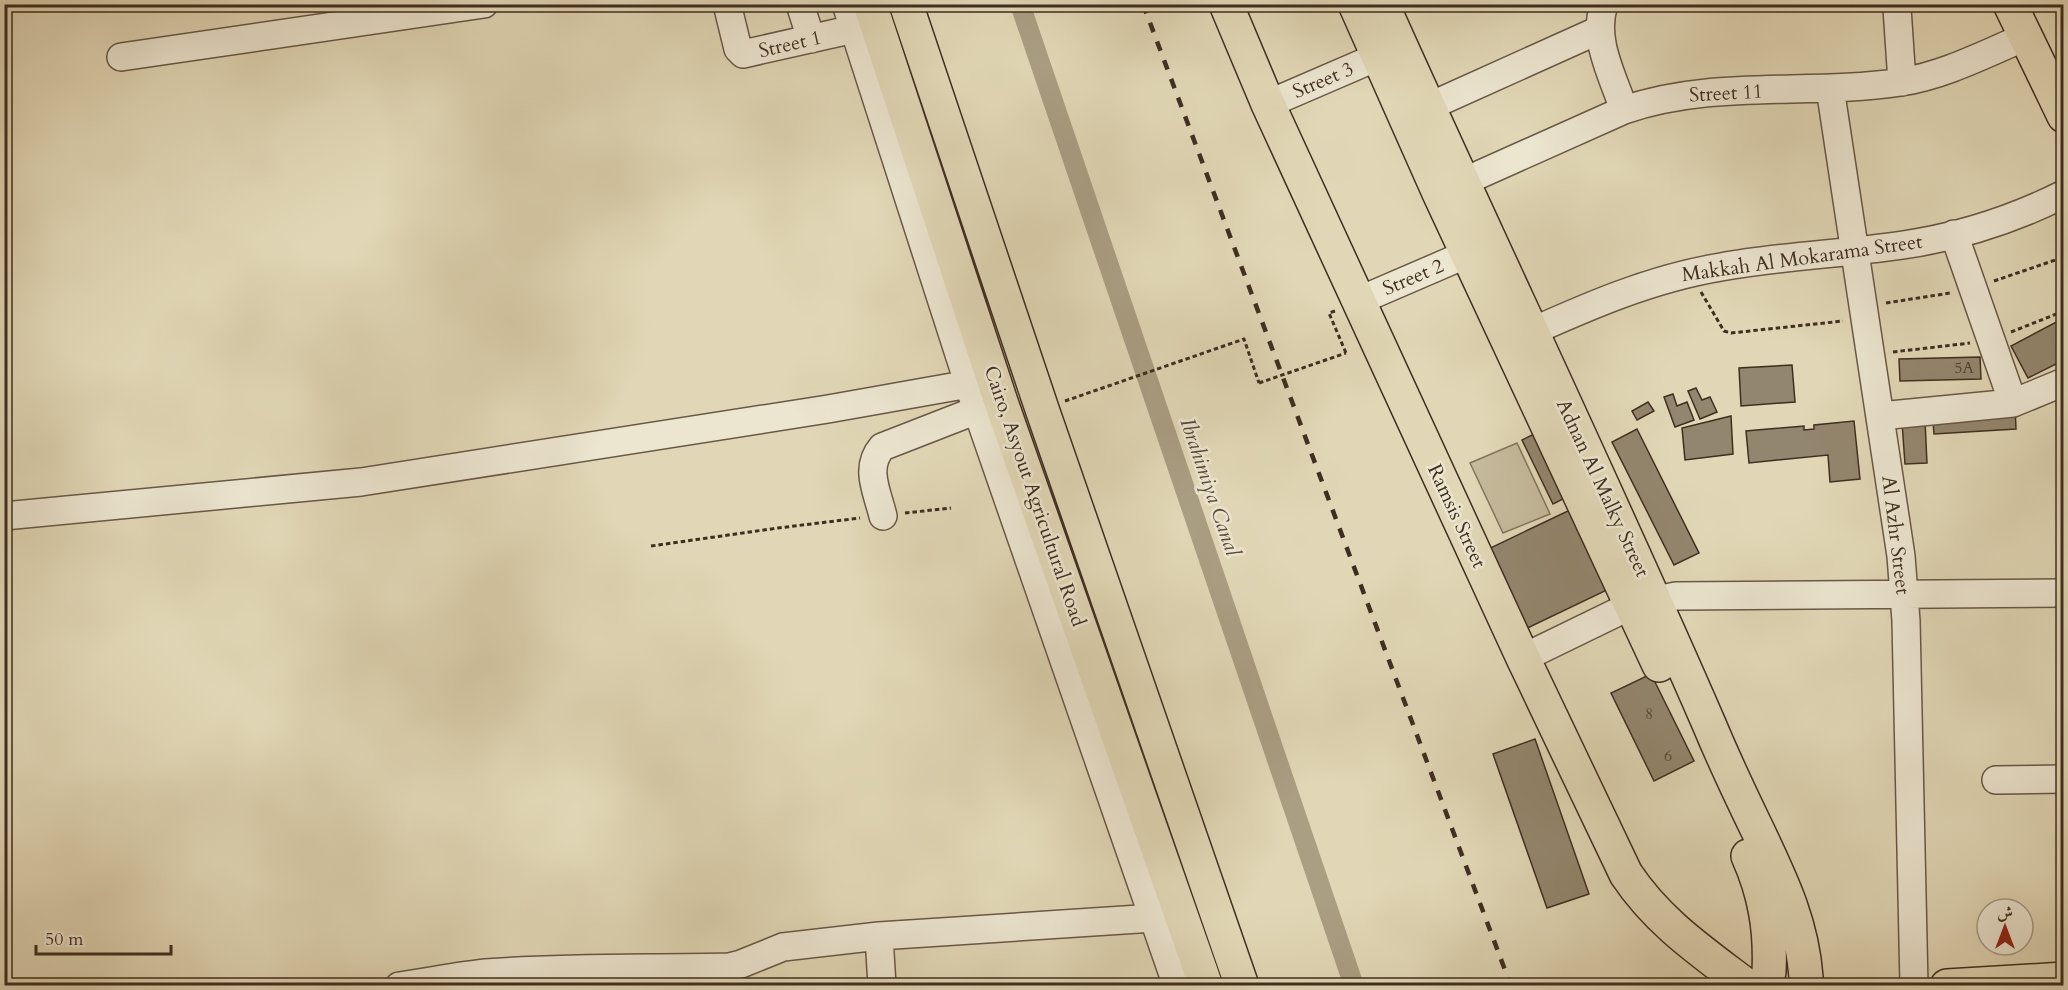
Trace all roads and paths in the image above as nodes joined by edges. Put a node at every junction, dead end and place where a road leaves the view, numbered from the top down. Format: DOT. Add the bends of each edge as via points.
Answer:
graph roads {
  1 [pos="484,4"];
  2 [pos="727,4"];
  3 [pos="801,4"];
  4 [pos="906,4"];
  5 [pos="1226,4"];
  6 [pos="1355,4"];
  7 [pos="1382,4"];
  8 [pos="2010,4"];
  9 [pos="2034,4"];
  10 [pos="1897,8"];
  11 [pos="857,13"];
  12 [pos="1602,17"];
  13 [pos="2025,37"];
  14 [pos="811,39"];
  15 [pos="121,57"];
  16 [pos="1377,57"];
  17 [pos="2064,64"];
  18 [pos="1902,82"];
  19 [pos="1830,88"];
  20 [pos="1268,104"];
  21 [pos="1428,107"];
  22 [pos="1624,110"];
  23 [pos="2064,116"];
  24 [pos="1450,188"];
  25 [pos="2064,194"];
  26 [pos="1954,234"];
  27 [pos="1855,251"];
  28 [pos="1467,254"];
  29 [pos="1690,273"];
  30 [pos="1358,301"];
  31 [pos="1865,318"];
  32 [pos="1333,322"];
  33 [pos="1520,337"];
  34 [pos="2064,382"];
  35 [pos="1035,390"];
  36 [pos="1074,398"];
  37 [pos="982,399"];
  38 [pos="2013,403"];
  39 [pos="1880,416"];
  40 [pos="951,508"];
  41 [pos="4,516"];
  42 [pos="883,516"];
  43 [pos="651,546"];
  44 [pos="2064,593"];
  45 [pos="1905,594"];
  46 [pos="1643,602"];
  47 [pos="1523,658"];
  48 [pos="2064,779"];
  49 [pos="1996,780"];
  50 [pos="1168,917"];
  51 [pos="879,936"];
  52 [pos="2064,980"];
  53 [pos="1756,981"];
  54 [pos="1810,981"];
  55 [pos="399,986"];
  56 [pos="882,986"];
  57 [pos="1177,986"];
  58 [pos="1206,986"];
  59 [pos="1242,986"];
  60 [pos="1914,986"];
  61 [pos="1947,986"];
  1 -- 15 [label="street"];
  2 -- 14 [label="street, Street 1" via="738,49 743,54"];
  3 -- 14 [label="street"];
  4 -- 35 [label="main road, Cairo, Asyout Agricultural Road"];
  5 -- 20 [label="main road, Ramsis Street"];
  6 -- 16 [label="main road, Adnan Al Malky Street"];
  7 -- 21 [label="main road, Adnan Al Malky Street"];
  8 -- 13 [label="main road"];
  9 -- 17 [label="main road"];
  10 -- 18 [label="street"];
  11 -- 14 [label="street, Street 1"];
  11 -- 37 [label="main road, Cairo, Asyout Agricultural Road"];
  12 -- 21 [label="street"];
  12 -- 22 [label="street" via="1603,46"];
  13 -- 18 [label="street, Street 11" via="1939,73"];
  13 -- 23 [label="main road"];
  16 -- 20 [label="street, Street 3"];
  16 -- 24 [label="main road, Adnan Al Malky Street"];
  18 -- 19 [label="street, Street 11"];
  19 -- 22 [label="street, Street 11" via="1689,94"];
  19 -- 27 [label="street, Al Azhr Street"];
  20 -- 30 [label="main road, Ramsis Street"];
  21 -- 24 [label="main road, Adnan Al Malky Street"];
  22 -- 24 [label="street, Street 11"];
  24 -- 28 [label="main road, Adnan Al Malky Street"];
  24 -- 33 [label="main road, Adnan Al Malky Street"];
  25 -- 26 [label="street, Makkah Al Mokarama Street" via="2003,220"];
  26 -- 27 [label="street, Makkah Al Mokarama Street"];
  26 -- 38 [label="street"];
  27 -- 29 [label="street, Makkah Al Mokarama Street"];
  27 -- 31 [label="street, Al Azhr Street"];
  28 -- 30 [label="street, Street 2"];
  28 -- 33 [label="main road, Adnan Al Malky Street"];
  29 -- 31 [label="path" via="1724,331 1731,333"];
  29 -- 33 [label="street, Makkah Al Mokarama Street" via="1616,295"];
  30 -- 47 [label="main road, Ramsis Street"];
  31 -- 39 [label="street, Al Azhr Street"];
  32 -- 36 [label="path, bridge" via="1346,353 1260,382 1244,339"];
  33 -- 46 [label="main road, Adnan Al Malky Street"];
  34 -- 38 [label="street"];
  35 -- 37 [label="main road"];
  35 -- 59 [label="main road, Cairo, Asyout Agricultural Road"];
  37 -- 41 [label="street" via="828,409 361,482"];
  37 -- 42 [label="street" via="882,447 875,455 871,467"];
  37 -- 50 [label="main road, Cairo, Asyout Agricultural Road"];
  38 -- 39 [label="street"];
  39 -- 45 [label="street, Al Azhr Street"];
  40 -- 42 [label="path"];
  42 -- 43 [label="path"];
  44 -- 45 [label="street"];
  45 -- 46 [label="street" via="1676,596"];
  45 -- 60 [label="street, Al Azhr Street"];
  46 -- 47 [label="street"];
  46 -- 53 [label="main road, Adnan Al Malky Street" via="1759,880 1769,926"];
  46 -- 54 [label="main road, Adnan Al Malky Street" via="1786,891"];
  47 -- 53 [label="main road, Ramsis Street" via="1638,893 1669,926"];
  48 -- 49 [label="street"];
  50 -- 51 [label="street"];
  50 -- 57 [label="street, Cairo, Asyout Agricultural Road"];
  50 -- 58 [label="main road, Cairo, Asyout Agricultural Road"];
  51 -- 55 [label="street" via="783,947 729,967 517,971"];
  51 -- 56 [label="street"];
  52 -- 61 [label="main road"];
  53 -- 54 [label="main road" via="1788,969"];
}
